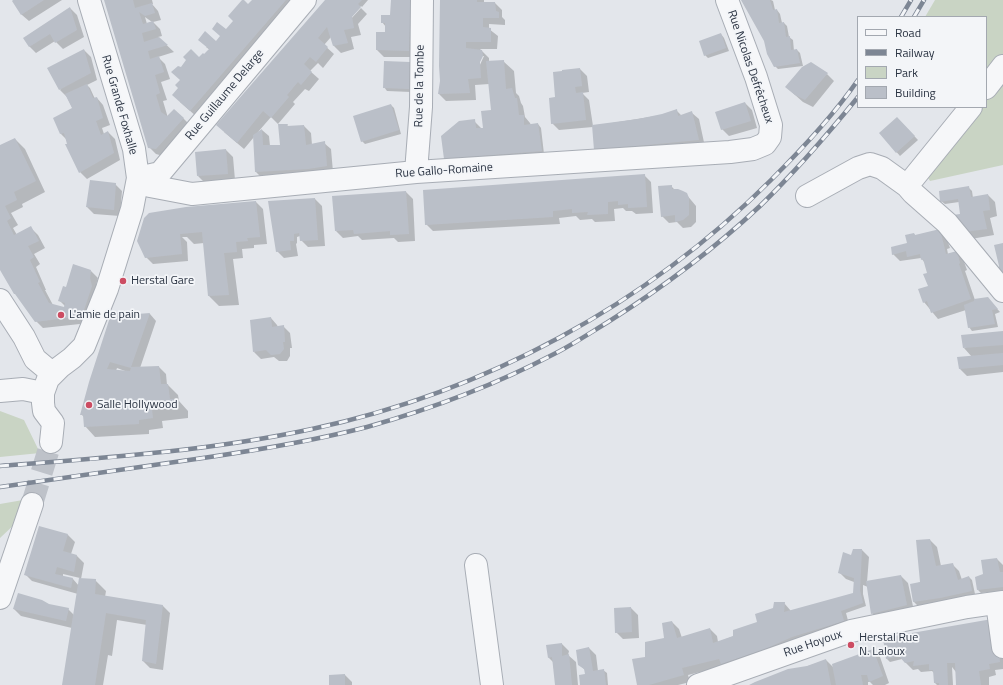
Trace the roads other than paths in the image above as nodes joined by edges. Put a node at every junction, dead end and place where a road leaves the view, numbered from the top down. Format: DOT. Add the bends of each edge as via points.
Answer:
graph roads {
  1 [pos="90,0"];
  2 [pos="305,0"];
  3 [pos="422,0"];
  4 [pos="727,0"];
  5 [pos="1003,66"];
  6 [pos="987,87"];
  7 [pos="970,108"];
  8 [pos="753,149"];
  9 [pos="416,172"];
  10 [pos="138,178"];
  11 [pos="907,186"];
  12 [pos="807,196"];
  13 [pos="1003,291"];
  14 [pos="0,300"];
  15 [pos="48,383"];
  16 [pos="0,391"];
  17 [pos="52,432"];
  18 [pos="32,504"];
  19 [pos="476,565"];
  20 [pos="0,598"];
  21 [pos="1000,603"];
  22 [pos="1003,647"];
  23 [pos="704,684"];
  24 [pos="492,685"];
  1 -- 10 [label="street, Rue Grande Foxhalle" via="134,149"];
  2 -- 10 [label="street, Rue Guillaume Delarge" via="160,173"];
  3 -- 9 [label="street, Rue de la Tombe" via="421,107"];
  4 -- 8 [label="street, Rue Nicolas Defrêcheux" via="771,125 770,137 766,144"];
  5 -- 6 [label="street"];
  7 -- 11 [label="street"];
  8 -- 9 [label="street, Rue Gallo-Romaine"];
  9 -- 10 [label="street, Rue Gallo-Romaine" via="192,194 150,186"];
  10 -- 15 [label="street, Rue Grande Foxhalle" via="132,209 107,289 84,346"];
  11 -- 12 [label="street" via="882,168 870,164"];
  11 -- 13 [label="street" via="947,223"];
  14 -- 15 [label="street"];
  15 -- 16 [label="street"];
  15 -- 17 [label="street" via="43,403"];
  18 -- 20 [label="street"];
  19 -- 24 [label="street"];
  21 -- 22 [label="street"];
  21 -- 23 [label="street, Rue Hoyoux" via="967,607 851,631"];
}
